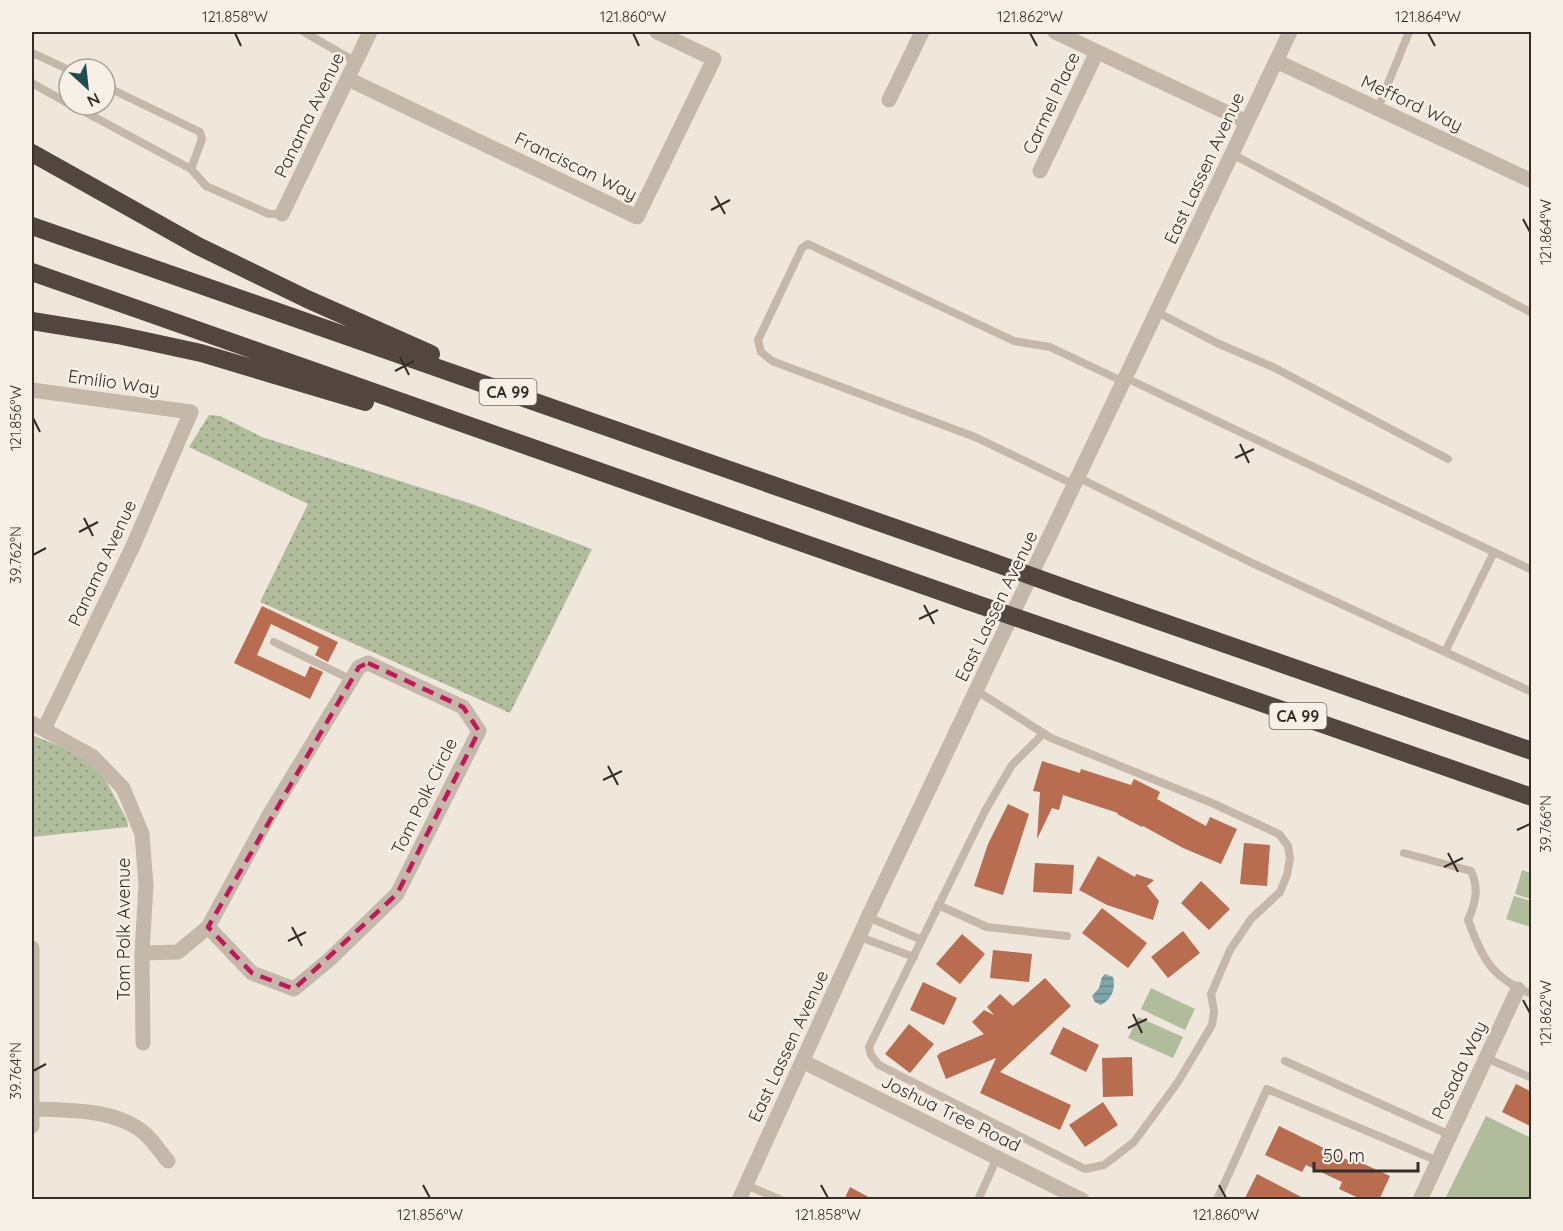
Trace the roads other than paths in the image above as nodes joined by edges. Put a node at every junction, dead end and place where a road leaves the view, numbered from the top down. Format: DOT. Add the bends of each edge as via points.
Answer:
graph roads {
  1 [pos="304,32"];
  2 [pos="370,32"];
  3 [pos="657,32"];
  4 [pos="922,32"];
  5 [pos="1055,32"];
  6 [pos="1290,32"];
  7 [pos="1409,32"];
  8 [pos="1097,52"];
  9 [pos="32,56"];
  10 [pos="1276,61"];
  11 [pos="356,62"];
  12 [pos="57,64"];
  13 [pos="348,78"];
  14 [pos="32,83"];
  15 [pos="117,92"];
  16 [pos="57,97"];
  17 [pos="889,100"];
  18 [pos="1378,108"];
  19 [pos="94,117"];
  20 [pos="1247,122"];
  21 [pos="32,153"];
  22 [pos="1232,154"];
  23 [pos="191,169"];
  24 [pos="1040,171"];
  25 [pos="1532,181"];
  26 [pos="282,214"];
  27 [pos="32,226"];
  28 [pos="32,272"];
  29 [pos="1157,312"];
  30 [pos="1532,313"];
  31 [pos="32,321"];
  32 [pos="1125,380"];
  33 [pos="500,389"];
  34 [pos="32,390"];
  35 [pos="410,406"];
  36 [pos="191,412"];
  37 [pos="1448,459"];
  38 [pos="1077,481"];
  39 [pos="1494,552"];
  40 [pos="1532,570"];
  41 [pos="274,642"];
  42 [pos="1445,652"];
  43 [pos="350,679"];
  44 [pos="977,691"];
  45 [pos="1532,692"];
  46 [pos="38,726"];
  47 [pos="1043,734"];
  48 [pos="1532,751"];
  49 [pos="1532,797"];
  50 [pos="1404,853"];
  51 [pos="938,905"];
  52 [pos="868,917"];
  53 [pos="208,927"];
  54 [pos="1067,936"];
  55 [pos="860,937"];
  56 [pos="922,940"];
  57 [pos="32,948"];
  58 [pos="142,953"];
  59 [pos="914,957"];
  60 [pos="1525,992"];
  61 [pos="142,1042"];
  62 [pos="1486,1058"];
  63 [pos="1285,1061"];
  64 [pos="804,1062"];
  65 [pos="1532,1078"];
  66 [pos="33,1109"];
  67 [pos="32,1126"];
  68 [pos="1450,1135"];
  69 [pos="997,1158"];
  70 [pos="168,1161"];
  71 [pos="1438,1161"];
  72 [pos="746,1185"];
  73 [pos="739,1200"];
  74 [pos="781,1200"];
  75 [pos="978,1200"];
  76 [pos="1082,1200"];
  77 [pos="1217,1200"];
  78 [pos="1420,1200"];
  1 -- 11 [label="lane"];
  2 -- 11 [label="street, Panama Avenue"];
  3 -- 13 [label="street, Franciscan Way" via="714,59 637,217"];
  4 -- 17 [label="street"];
  5 -- 8 [label="street"];
  6 -- 10 [label="street, East Lassen Avenue"];
  7 -- 18 [label="lane"];
  8 -- 20 [label="street"];
  8 -- 24 [label="street, Carmel Place"];
  9 -- 12 [label="lane"];
  10 -- 18 [label="street, Mefford Way"];
  10 -- 20 [label="street, East Lassen Avenue"];
  11 -- 13 [label="street, Panama Avenue"];
  13 -- 26 [label="street, Panama Avenue"];
  14 -- 16 [label="lane"];
  15 -- 23 [label="lane" via="200,132 202,139"];
  18 -- 25 [label="street, Mefford Way"];
  19 -- 23 [label="lane"];
  20 -- 22 [label="street, East Lassen Avenue"];
  21 -- 33 [label="highway" via="198,246"];
  22 -- 29 [label="street, East Lassen Avenue"];
  22 -- 30 [label="lane"];
  23 -- 26 [label="lane" via="206,186 269,214"];
  27 -- 33 [label="highway, CA 99"];
  28 -- 35 [label="highway, CA 99"];
  29 -- 32 [label="street, East Lassen Avenue"];
  29 -- 37 [label="lane"];
  31 -- 35 [label="highway" via="201,353 390,409"];
  32 -- 38 [label="street, East Lassen Avenue"];
  32 -- 38 [label="lane" via="1050,347 1014,341 808,244 802,248 758,340 761,352 772,361 975,437"];
  32 -- 39 [label="lane"];
  33 -- 48 [label="highway, CA 99, bridge"];
  34 -- 36 [label="street, Emilio Way"];
  35 -- 49 [label="highway, CA 99, bridge"];
  36 -- 46 [label="street, Panama Avenue" via="133,546"];
  38 -- 42 [label="lane"];
  38 -- 44 [label="street, East Lassen Avenue"];
  39 -- 40 [label="lane"];
  39 -- 42 [label="lane"];
  41 -- 43 [label="lane"];
  42 -- 45 [label="lane"];
  43 -- 53 [label="street, Tom Polk Circle"];
  43 -- 53 [label="street, Tom Polk Circle" via="368,663 382,668 463,707 478,731 398,894 294,989 252,973"];
  44 -- 47 [label="lane"];
  44 -- 52 [label="street, East Lassen Avenue"];
  46 -- 58 [label="street, Tom Polk Avenue" via="92,756 123,788 142,834 146,885"];
  47 -- 51 [label="lane" via="1012,765"];
  47 -- 59 [label="lane" via="1212,803 1279,834 1288,846 1290,858 1280,892 1251,919 1230,950 1211,994 1212,1025 1178,1082 1134,1142 1104,1165 1085,1169 879,1065 869,1047"];
  50 -- 60 [label="lane" via="1471,871 1476,883 1475,903 1468,920 1479,949 1490,968"];
  51 -- 54 [label="lane" via="987,927"];
  51 -- 56 [label="lane"];
  52 -- 55 [label="street, East Lassen Avenue"];
  52 -- 56 [label="lane"];
  53 -- 58 [label="street, Tom Polk Circle" via="178,952"];
  55 -- 59 [label="lane"];
  55 -- 64 [label="street, East Lassen Avenue"];
  56 -- 59 [label="lane"];
  57 -- 66 [label="street"];
  58 -- 61 [label="street, Tom Polk Avenue"];
  60 -- 62 [label="street, Posada Way"];
  62 -- 65 [label="lane"];
  62 -- 68 [label="street, Posada Way"];
  63 -- 68 [label="lane"];
  64 -- 69 [label="street, Joshua Tree Road"];
  64 -- 72 [label="street, East Lassen Avenue"];
  66 -- 67 [label="street"];
  66 -- 70 [label="street" via="68,1110 124,1122 144,1133"];
  68 -- 71 [label="street, Posada Way"];
  69 -- 75 [label="lane"];
  69 -- 76 [label="street, Joshua Tree Road"];
  71 -- 77 [label="lane" via="1268,1089"];
  71 -- 78 [label="street, Posada Way"];
  72 -- 73 [label="street, East Lassen Avenue"];
  72 -- 74 [label="lane"];
}
